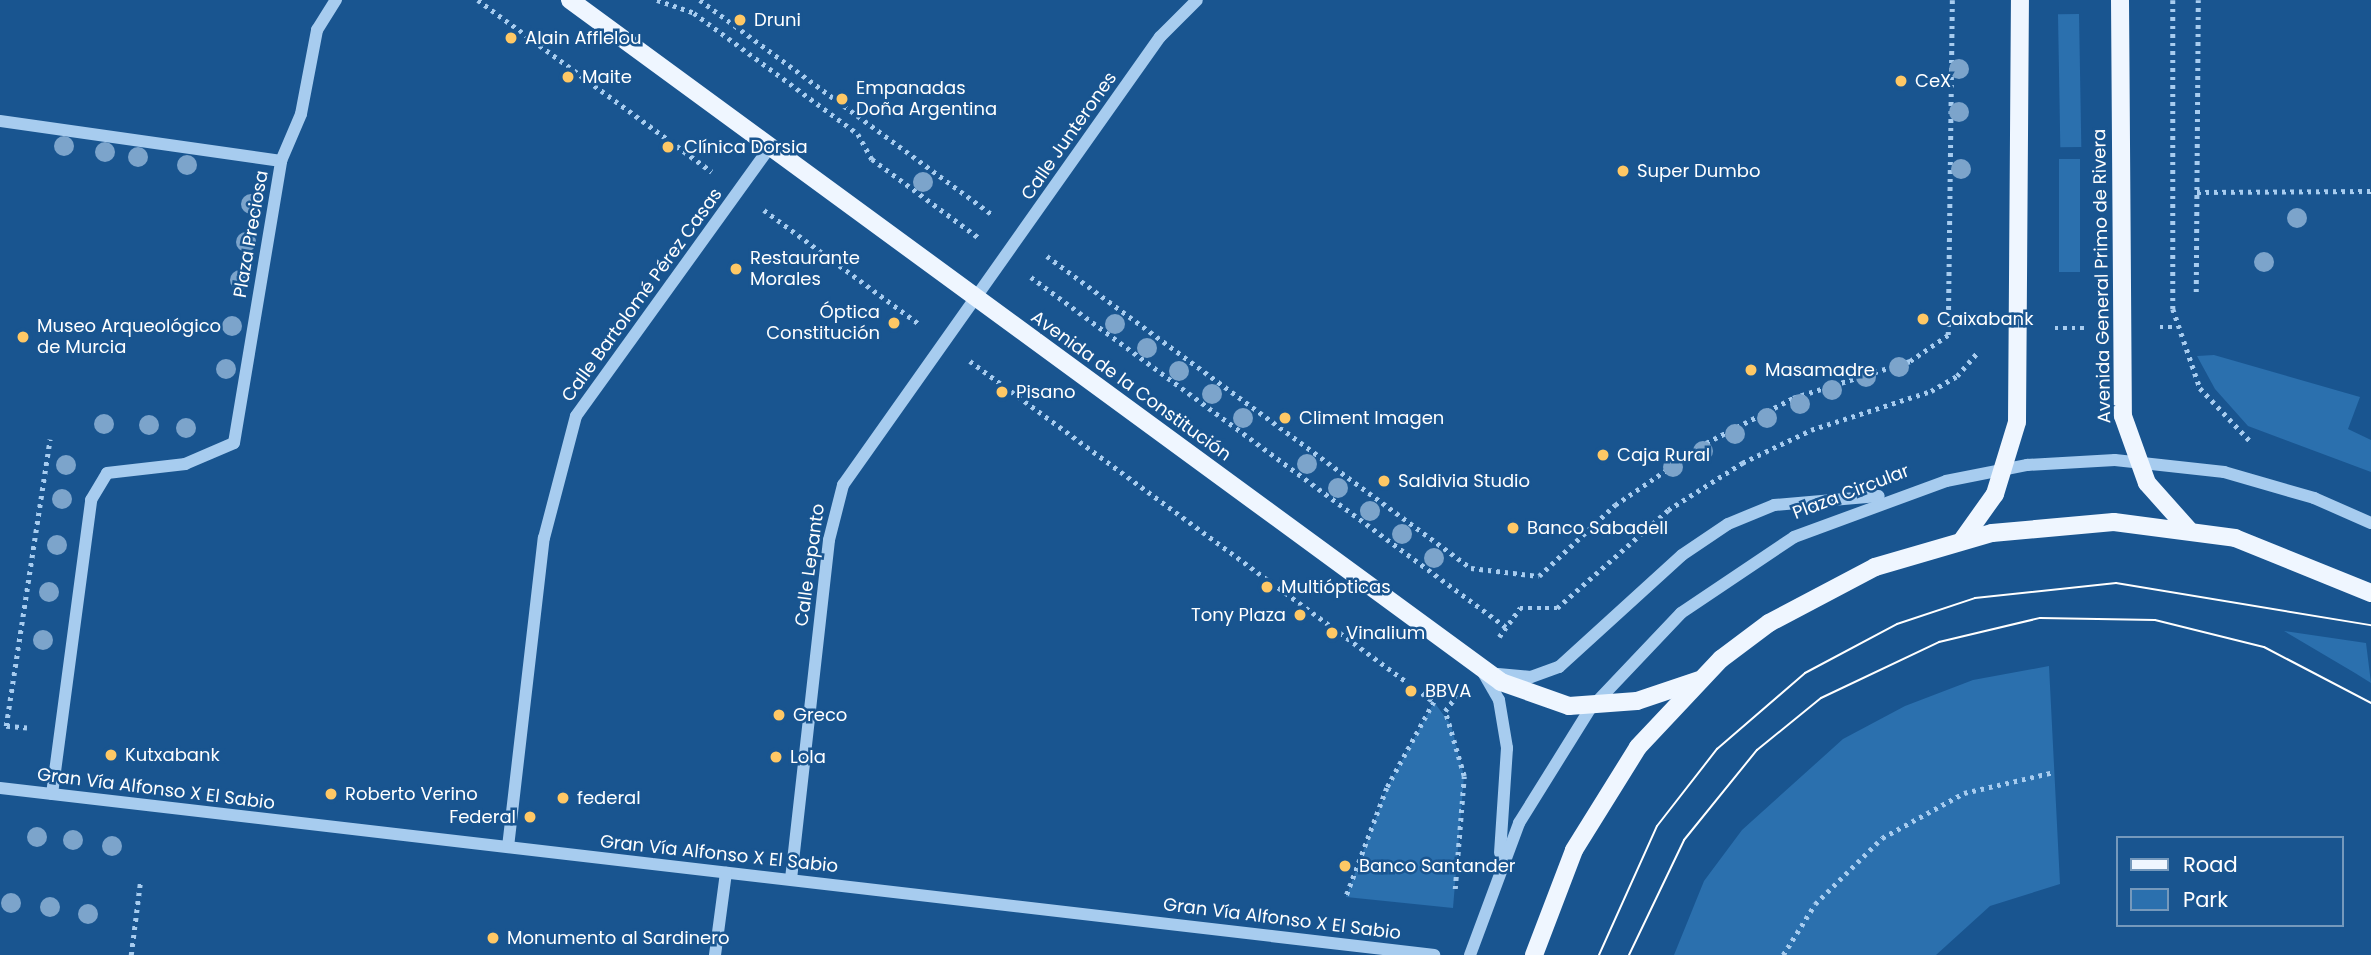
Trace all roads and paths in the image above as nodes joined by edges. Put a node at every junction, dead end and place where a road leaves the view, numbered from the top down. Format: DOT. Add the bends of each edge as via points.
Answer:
graph roads {
  1 [pos="337,0"];
  2 [pos="478,0"];
  3 [pos="570,0"];
  4 [pos="657,0"];
  5 [pos="700,0"];
  6 [pos="1197,0"];
  7 [pos="1952,0"];
  8 [pos="2020,0"];
  9 [pos="2120,0"];
  10 [pos="2173,0"];
  11 [pos="2198,0"];
  12 [pos="0,121"];
  13 [pos="770,146"];
  14 [pos="281,161"];
  15 [pos="738,190"];
  16 [pos="2371,191"];
  17 [pos="2197,192"];
  18 [pos="1021,236"];
  19 [pos="1005,258"];
  20 [pos="2196,292"];
  21 [pos="975,298"];
  22 [pos="944,342"];
  23 [pos="50,439"];
  24 [pos="2259,448"];
  25 [pos="2136,461"];
  26 [pos="2004,469"];
  27 [pos="1893,496"];
  28 [pos="2371,523"];
  29 [pos="2189,530"];
  30 [pos="1963,540"];
  31 [pos="2314,565"];
  32 [pos="2371,577"];
  33 [pos="2371,593"];
  34 [pos="1506,627"];
  35 [pos="1478,667"];
  36 [pos="1699,680"];
  37 [pos="1592,705"];
  38 [pos="61,730"];
  39 [pos="2054,772"];
  40 [pos="0,788"];
  41 [pos="52,794"];
  42 [pos="508,847"];
  43 [pos="726,873"];
  44 [pos="791,879"];
  45 [pos="140,884"];
  46 [pos="1492,884"];
  47 [pos="1346,897"];
  48 [pos="131,955"];
  49 [pos="715,955"];
  50 [pos="1434,955"];
  51 [pos="1470,955"];
  52 [pos="1534,955"];
  53 [pos="1783,955"];
  1 -- 14 [label="street, Plaza Preciosa" via="317,30 301,114"];
  2 -- 15 [label="path"];
  3 -- 13 [label="main road, Avenida de la Constitución"];
  4 -- 19 [label="path" via="694,13 858,134 872,159"];
  5 -- 18 [label="path"];
  6 -- 18 [label="street, Calle Junterones" via="1160,37"];
  7 -- 18 [label="path" via="1948,335 1910,361 1793,398 1706,443 1615,505 1532,578 1471,568"];
  8 -- 26 [label="main road" via="2020,392"];
  9 -- 25 [label="main road, Avenida General Primo de Rivera" via="2122,397"];
  10 -- 24 [label="path" via="2174,309 2200,388 2223,419"];
  11 -- 17 [label="path"];
  12 -- 14 [label="street"];
  13 -- 15 [label="street, Calle Bartolomé Pérez Casas"];
  13 -- 21 [label="main road, Avenida de la Constitución"];
  14 -- 38 [label="street, Plaza Preciosa" via="234,443 186,464 107,472 91,500"];
  15 -- 22 [label="path"];
  15 -- 42 [label="street, Calle Bartolomé Pérez Casas" via="576,416 544,538"];
  16 -- 17 [label="path"];
  17 -- 20 [label="path"];
  18 -- 19 [label="street, Calle Junterones"];
  19 -- 21 [label="street, Calle Junterones"];
  19 -- 34 [label="path"];
  21 -- 22 [label="street, Calle Lepanto"];
  21 -- 35 [label="main road, Avenida de la Constitución"];
  22 -- 44 [label="street, Calle Lepanto" via="836,500"];
  22 -- 47 [label="path" via="1434,702 1387,788"];
  23 -- 38 [label="path" via="6,726"];
  25 -- 26 [label="street, Plaza Circular"];
  25 -- 28 [label="street, Plaza Circular" via="2237,475"];
  25 -- 29 [label="main road, Avenida General Primo de Rivera" via="2160,502"];
  26 -- 27 [label="street, Plaza Circular"];
  26 -- 30 [label="main road" via="1986,512"];
  27 -- 35 [label="street" via="1774,505 1751,514 1682,555 1559,667 1519,678"];
  27 -- 37 [label="street, Plaza Circular" via="1794,537 1735,572 1681,613"];
  29 -- 30 [label="main road" via="2053,525"];
  29 -- 31 [label="main road"];
  30 -- 36 [label="main road" via="1822,590 1769,623"];
  31 -- 32 [label="main road"];
  31 -- 33 [label="main road"];
  35 -- 37 [label="main road, Avenida de la Constitución" via="1544,702"];
  35 -- 46 [label="street" via="1499,700 1507,748 1506,817"];
  36 -- 37 [label="main road, Avenida de la Constitución" via="1658,696"];
  36 -- 52 [label="main road" via="1638,747 1603,797 1549,906"];
  37 -- 46 [label="street, Plaza Circular" via="1545,776"];
  38 -- 41 [label="street, Plaza Preciosa"];
  39 -- 53 [label="path" via="1964,793 1882,838 1815,904"];
  40 -- 41 [label="street, Gran Vía Alfonso X El Sabio"];
  41 -- 42 [label="street, Gran Vía Alfonso X El Sabio"];
  42 -- 43 [label="street, Gran Vía Alfonso X El Sabio"];
  43 -- 44 [label="street, Gran Vía Alfonso X El Sabio"];
  43 -- 49 [label="street"];
  44 -- 50 [label="street, Gran Vía Alfonso X El Sabio"];
  45 -- 48 [label="path"];
  46 -- 51 [label="street, Plaza Circular"];
}
